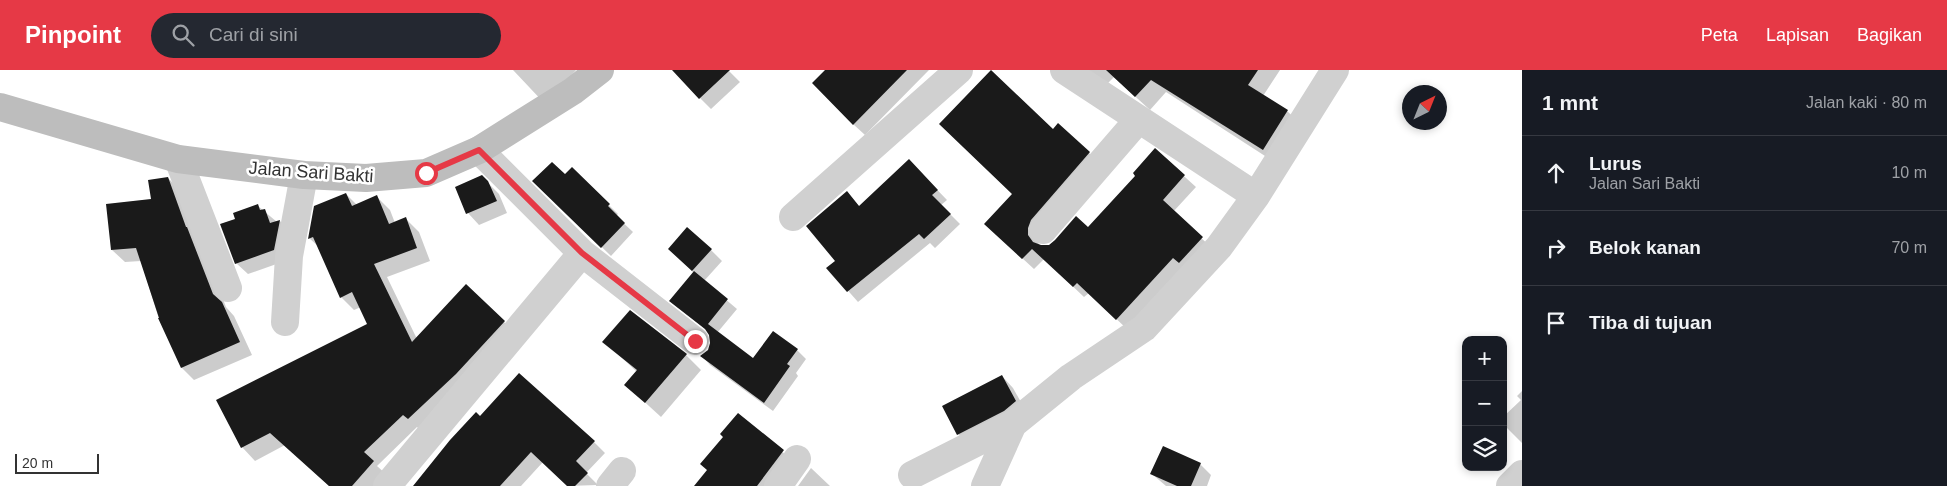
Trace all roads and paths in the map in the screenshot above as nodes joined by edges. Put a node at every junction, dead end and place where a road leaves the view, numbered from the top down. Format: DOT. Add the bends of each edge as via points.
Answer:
graph roads {
  1 [pos="600,70"];
  2 [pos="960,70"];
  3 [pos="1064,70"];
  4 [pos="1335,70"];
  5 [pos="0,107"];
  6 [pos="1139,119"];
  7 [pos="479,150"];
  8 [pos="178,158"];
  9 [pos="304,175"];
  10 [pos="1256,196"];
  11 [pos="792,217"];
  12 [pos="1043,230"];
  13 [pos="582,253"];
  14 [pos="228,288"];
  15 [pos="285,322"];
  16 [pos="695,341"];
  17 [pos="1013,424"];
  18 [pos="797,459"];
  19 [pos="1522,474"];
  20 [pos="912,475"];
  21 [pos="400,481"];
  22 [pos="778,486"];
  23 [pos="985,486"];
  24 [pos="1510,486"];
  1 -- 7 [label="main road, Jalan Sari Bakti" via="573,91"];
  2 -- 11 [label="street"];
  3 -- 6 [label="street"];
  4 -- 10 [label="street"];
  5 -- 8 [label="main road, Jalan Sari Bakti"];
  6 -- 10 [label="street"];
  6 -- 12 [label="street"];
  7 -- 9 [label="main road, Jalan Sari Bakti" via="426,173 366,178"];
  7 -- 13 [label="street"];
  8 -- 9 [label="main road, Jalan Sari Bakti"];
  8 -- 14 [label="street"];
  9 -- 15 [label="street" via="289,256"];
  10 -- 17 [label="street" via="1219,247 1144,328 1071,377"];
  13 -- 16 [label="street"];
  13 -- 21 [label="street"];
  17 -- 20 [label="street"];
  17 -- 23 [label="street"];
  18 -- 22 [label="street"];
  19 -- 24 [label="street"];
}
